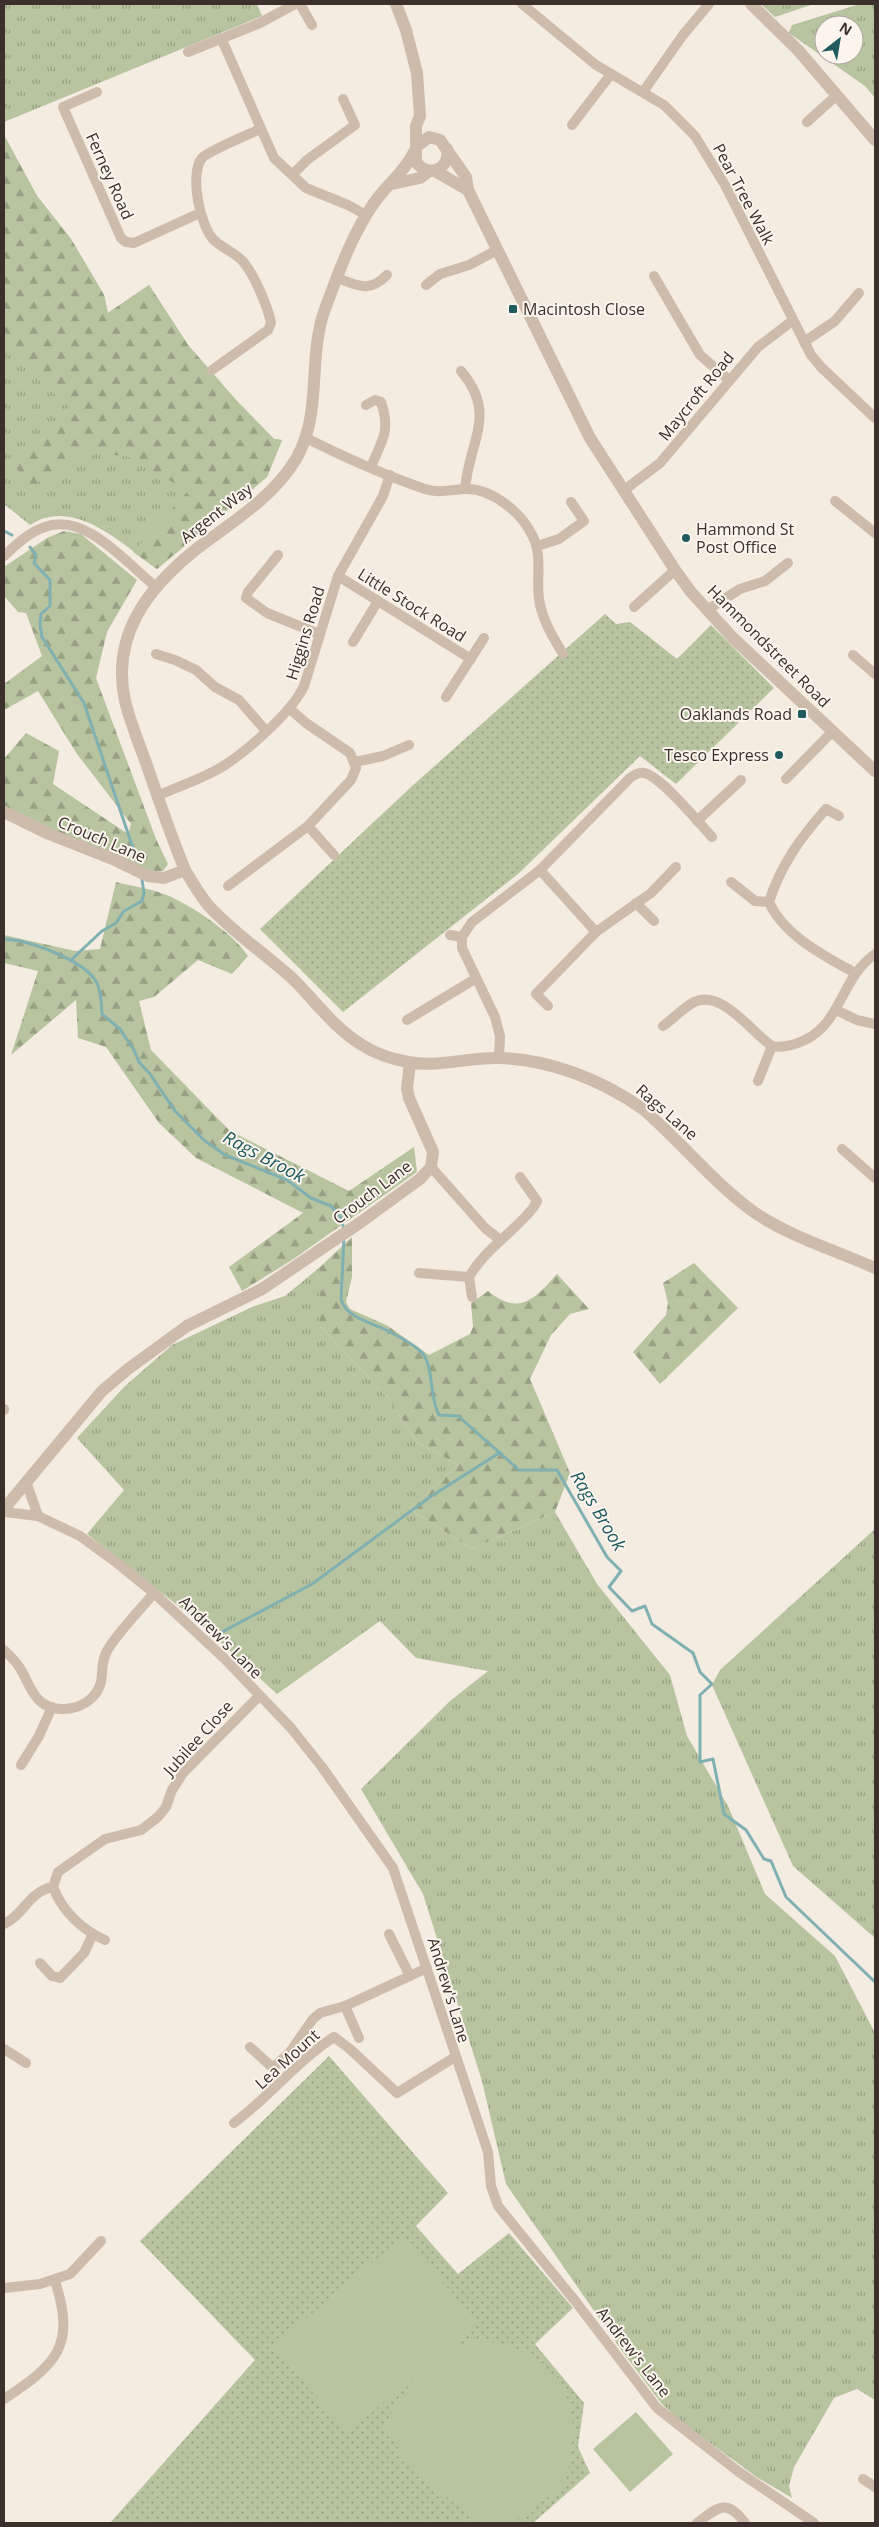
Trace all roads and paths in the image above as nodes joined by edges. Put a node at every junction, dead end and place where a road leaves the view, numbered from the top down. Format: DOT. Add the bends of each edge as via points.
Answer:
graph roads {
  1 [pos="295,4"];
  2 [pos="300,4"];
  3 [pos="396,4"];
  4 [pos="522,4"];
  5 [pos="709,4"];
  6 [pos="751,4"];
  7 [pos="312,25"];
  8 [pos="222,40"];
  9 [pos="188,52"];
  10 [pos="611,74"];
  11 [pos="96,92"];
  12 [pos="643,92"];
  13 [pos="837,95"];
  14 [pos="343,99"];
  15 [pos="420,116"];
  16 [pos="807,122"];
  17 [pos="572,125"];
  18 [pos="260,129"];
  19 [pos="435,138"];
  20 [pos="875,140"];
  21 [pos="415,149"];
  22 [pos="448,149"];
  23 [pos="432,171"];
  24 [pos="292,174"];
  25 [pos="392,184"];
  26 [pos="468,190"];
  27 [pos="200,212"];
  28 [pos="366,215"];
  29 [pos="497,250"];
  30 [pos="387,275"];
  31 [pos="654,276"];
  32 [pos="338,278"];
  33 [pos="426,285"];
  34 [pos="859,293"];
  35 [pos="792,322"];
  36 [pos="804,342"];
  37 [pos="212,370"];
  38 [pos="461,370"];
  39 [pos="729,380"];
  40 [pos="366,405"];
  41 [pos="875,418"];
  42 [pos="306,438"];
  43 [pos="371,467"];
  44 [pos="390,475"];
  45 [pos="464,489"];
  46 [pos="623,491"];
  47 [pos="835,501"];
  48 [pos="571,502"];
  49 [pos="875,533"];
  50 [pos="537,546"];
  51 [pos="278,555"];
  52 [pos="4,556"];
  53 [pos="788,562"];
  54 [pos="675,570"];
  55 [pos="338,576"];
  56 [pos="155,586"];
  57 [pos="378,601"];
  58 [pos="634,607"];
  59 [pos="708,610"];
  60 [pos="319,634"];
  61 [pos="484,638"];
  62 [pos="353,642"];
  63 [pos="156,654"];
  64 [pos="563,654"];
  65 [pos="853,655"];
  66 [pos="471,659"];
  67 [pos="875,674"];
  68 [pos="446,696"];
  69 [pos="290,709"];
  70 [pos="266,731"];
  71 [pos="833,732"];
  72 [pos="409,745"];
  73 [pos="355,762"];
  74 [pos="875,771"];
  75 [pos="786,779"];
  76 [pos="741,780"];
  77 [pos="157,796"];
  78 [pos="4,812"];
  79 [pos="839,816"];
  80 [pos="698,821"];
  81 [pos="308,826"];
  82 [pos="712,837"];
  83 [pos="334,855"];
  84 [pos="676,867"];
  85 [pos="185,870"];
  86 [pos="540,870"];
  87 [pos="731,882"];
  88 [pos="228,886"];
  89 [pos="770,902"];
  90 [pos="636,904"];
  91 [pos="654,921"];
  92 [pos="596,932"];
  93 [pos="450,935"];
  94 [pos="462,937"];
  95 [pos="875,954"];
  96 [pos="855,973"];
  97 [pos="475,979"];
  98 [pos="548,1006"];
  99 [pos="836,1010"];
  100 [pos="407,1020"];
  101 [pos="875,1024"];
  102 [pos="663,1026"];
  103 [pos="772,1046"];
  104 [pos="499,1058"];
  105 [pos="410,1062"];
  106 [pos="758,1081"];
  107 [pos="842,1150"];
  108 [pos="431,1167"];
  109 [pos="520,1177"];
  110 [pos="875,1178"];
  111 [pos="499,1240"];
  112 [pos="875,1268"];
  113 [pos="419,1273"];
  114 [pos="469,1277"];
  115 [pos="472,1297"];
  116 [pos="27,1484"];
  117 [pos="4,1511"];
  118 [pos="38,1516"];
  119 [pos="154,1593"];
  120 [pos="4,1650"];
  121 [pos="259,1696"];
  122 [pos="52,1707"];
  123 [pos="21,1765"];
  124 [pos="53,1887"];
  125 [pos="4,1924"];
  126 [pos="92,1934"];
  127 [pos="388,1934"];
  128 [pos="105,1940"];
  129 [pos="40,1963"];
  130 [pos="427,1968"];
  131 [pos="410,1976"];
  132 [pos="345,2006"];
  133 [pos="359,2038"];
  134 [pos="250,2047"];
  135 [pos="4,2048"];
  136 [pos="455,2057"];
  137 [pos="26,2063"];
  138 [pos="234,2123"];
  139 [pos="101,2242"];
  140 [pos="55,2281"];
  141 [pos="4,2288"];
  142 [pos="4,2399"];
  143 [pos="863,2479"];
  144 [pos="875,2486"];
  145 [pos="697,2523"];
  146 [pos="745,2523"];
  147 [pos="814,2523"];
  1 -- 8 [label="street"];
  2 -- 7 [label="street"];
  3 -- 15 [label="street, Hammondstreet Road" via="415,64"];
  4 -- 10 [label="street, Pear Tree Walk"];
  5 -- 12 [label="street"];
  6 -- 13 [label="street" via="798,50"];
  8 -- 9 [label="street"];
  8 -- 18 [label="street"];
  10 -- 12 [label="street, Pear Tree Walk"];
  10 -- 17 [label="street"];
  11 -- 27 [label="street, Ferney Road" via="63,107 121,238 134,243"];
  12 -- 35 [label="street, Pear Tree Walk" via="664,105 701,145 725,185"];
  13 -- 16 [label="street"];
  13 -- 20 [label="street"];
  14 -- 24 [label="street" via="355,125"];
  15 -- 19 [label="street, Hammondstreet Road"];
  15 -- 21 [label="street, Hammondstreet Road"];
  18 -- 24 [label="street" via="274,158"];
  18 -- 27 [label="street" via="202,158 198,167"];
  19 -- 21 [label="street" via="424,139"];
  19 -- 22 [label="street, Hammondstreet Road"];
  21 -- 23 [label="street" via="419,167"];
  21 -- 25 [label="street, Argent Way"];
  22 -- 23 [label="street" via="444,166"];
  22 -- 26 [label="street, Hammondstreet Road" via="466,177"];
  23 -- 25 [label="street" via="420,178"];
  23 -- 26 [label="street"];
  24 -- 28 [label="street" via="312,192"];
  25 -- 28 [label="street, Argent Way"];
  26 -- 29 [label="street, Hammondstreet Road"];
  27 -- 37 [label="street" via="216,242 239,257 248,268 271,323 268,330"];
  28 -- 32 [label="street, Argent Way"];
  29 -- 33 [label="street" via="469,265 440,274"];
  29 -- 46 [label="street, Hammondstreet Road" via="590,438"];
  30 -- 32 [label="street" via="376,284 363,287"];
  31 -- 39 [label="street" via="700,355"];
  32 -- 42 [label="street, Argent Way" via="322,320 315,364 314,402"];
  34 -- 36 [label="street" via="835,321"];
  35 -- 36 [label="street, Pear Tree Walk"];
  35 -- 39 [label="street, Maycroft Road" via="758,346"];
  36 -- 41 [label="street, Pear Tree Walk" via="820,367"];
  38 -- 45 [label="street" via="475,391 480,414 480,430 469,459"];
  39 -- 46 [label="street, Maycroft Road" via="660,463"];
  40 -- 43 [label="street" via="375,400 382,402 387,418 387,430"];
  42 -- 43 [label="street"];
  42 -- 56 [label="street, Argent Way" via="296,459 277,485"];
  43 -- 44 [label="street"];
  44 -- 45 [label="street" via="434,491"];
  44 -- 55 [label="street, Higgins Road" via="383,496"];
  45 -- 50 [label="street" via="481,490 499,500 525,523"];
  46 -- 54 [label="street, Hammondstreet Road"];
  47 -- 49 [label="street"];
  48 -- 50 [label="street" via="584,521 559,539"];
  50 -- 64 [label="street" via="539,599 545,623"];
  51 -- 60 [label="street" via="246,598 267,613"];
  52 -- 56 [label="street" via="44,527 77,526 93,534"];
  53 -- 59 [label="street" via="765,581 740,589"];
  54 -- 58 [label="street"];
  54 -- 59 [label="street, Hammondstreet Road"];
  55 -- 57 [label="street, Little Stock Road"];
  55 -- 60 [label="street, Higgins Road"];
  56 -- 77 [label="street, Argent Way" via="130,628 122,676 126,702"];
  57 -- 62 [label="street"];
  57 -- 66 [label="street, Little Stock Road"];
  59 -- 71 [label="street, Hammondstreet Road" via="732,637"];
  60 -- 69 [label="street, Higgins Road" via="304,686"];
  61 -- 66 [label="street, Little Stock Road"];
  63 -- 70 [label="street" via="196,670 239,700"];
  65 -- 67 [label="street"];
  66 -- 68 [label="street, Little Stock Road"];
  69 -- 70 [label="street, Higgins Road"];
  69 -- 73 [label="street" via="348,750"];
  70 -- 77 [label="street, Higgins Road" via="225,765"];
  71 -- 74 [label="street, Hammondstreet Road"];
  71 -- 75 [label="street"];
  72 -- 73 [label="street" via="383,756"];
  73 -- 81 [label="street" via="351,780"];
  76 -- 80 [label="street"];
  77 -- 85 [label="street, Argent Way"];
  78 -- 85 [label="street, Crouch Lane" via="148,876 164,878"];
  79 -- 89 [label="street" via="826,809 803,835"];
  80 -- 82 [label="street"];
  80 -- 86 [label="street" via="661,783 646,773 639,773 630,778"];
  81 -- 83 [label="street"];
  81 -- 88 [label="street"];
  84 -- 90 [label="street"];
  85 -- 105 [label="street" via="217,914 293,979 347,1035 376,1052"];
  86 -- 92 [label="street"];
  86 -- 94 [label="street" via="479,915"];
  87 -- 89 [label="street" via="754,901"];
  89 -- 96 [label="street" via="778,917 799,937"];
  90 -- 91 [label="street"];
  90 -- 92 [label="street"];
  92 -- 98 [label="street" via="536,994"];
  93 -- 94 [label="street"];
  94 -- 97 [label="street" via="462,948"];
  95 -- 96 [label="street"];
  96 -- 99 [label="street"];
  97 -- 100 [label="street"];
  97 -- 104 [label="street" via="495,1017 500,1036"];
  99 -- 101 [label="street"];
  99 -- 103 [label="street" via="812,1037 790,1045"];
  102 -- 103 [label="street" via="693,1003 708,1000 730,1009"];
  103 -- 106 [label="street"];
  104 -- 105 [label="street, Rags Lane" via="451,1064"];
  104 -- 112 [label="street, Rags Lane" via="560,1068 628,1098 661,1124 731,1195 753,1212"];
  105 -- 108 [label="street, Crouch Lane" via="409,1098 430,1144 434,1160"];
  107 -- 110 [label="street"];
  108 -- 111 [label="street"];
  108 -- 116 [label="street, Crouch Lane" via="331,1243 262,1289 188,1326 128,1369 102,1390"];
  109 -- 111 [label="street" via="536,1201 529,1214"];
  111 -- 114 [label="street"];
  113 -- 114 [label="street"];
  114 -- 115 [label="street"];
  116 -- 117 [label="street, Crouch Lane"];
  116 -- 118 [label="street"];
  117 -- 118 [label="street, Andrew's Lane"];
  118 -- 119 [label="street, Andrew's Lane" via="80,1536"];
  119 -- 121 [label="street, Andrew's Lane" via="226,1659"];
  119 -- 122 [label="street" via="108,1648 100,1682 90,1699 72,1709"];
  120 -- 122 [label="street" via="21,1669 31,1691"];
  121 -- 124 [label="street, Jubilee Close" via="183,1773 158,1817 140,1830 118,1834 99,1843 58,1872"];
  121 -- 130 [label="street, Andrew's Lane" via="291,1728 322,1767 393,1868"];
  122 -- 123 [label="street"];
  124 -- 125 [label="street" via="44,1888 30,1898"];
  124 -- 126 [label="street" via="57,1897 80,1925"];
  126 -- 128 [label="street"];
  126 -- 129 [label="street" via="84,1953 60,1978 52,1976"];
  127 -- 131 [label="street"];
  130 -- 131 [label="street"];
  130 -- 136 [label="street, Andrew's Lane"];
  131 -- 132 [label="street"];
  132 -- 133 [label="street"];
  132 -- 134 [label="street" via="320,2013 313,2019 295,2046 273,2068"];
  135 -- 137 [label="street"];
  136 -- 138 [label="street, Lea Mount" via="397,2093 334,2037 318,2047 258,2105"];
  136 -- 147 [label="street, Andrew's Lane" via="488,2152 491,2186 498,2206 657,2408 739,2472"];
  139 -- 140 [label="street" via="70,2274"];
  140 -- 141 [label="street"];
  140 -- 142 [label="street" via="64,2315 62,2341 40,2372"];
  143 -- 144 [label="street"];
  145 -- 146 [label="street" via="724,2507 734,2509"];
}
